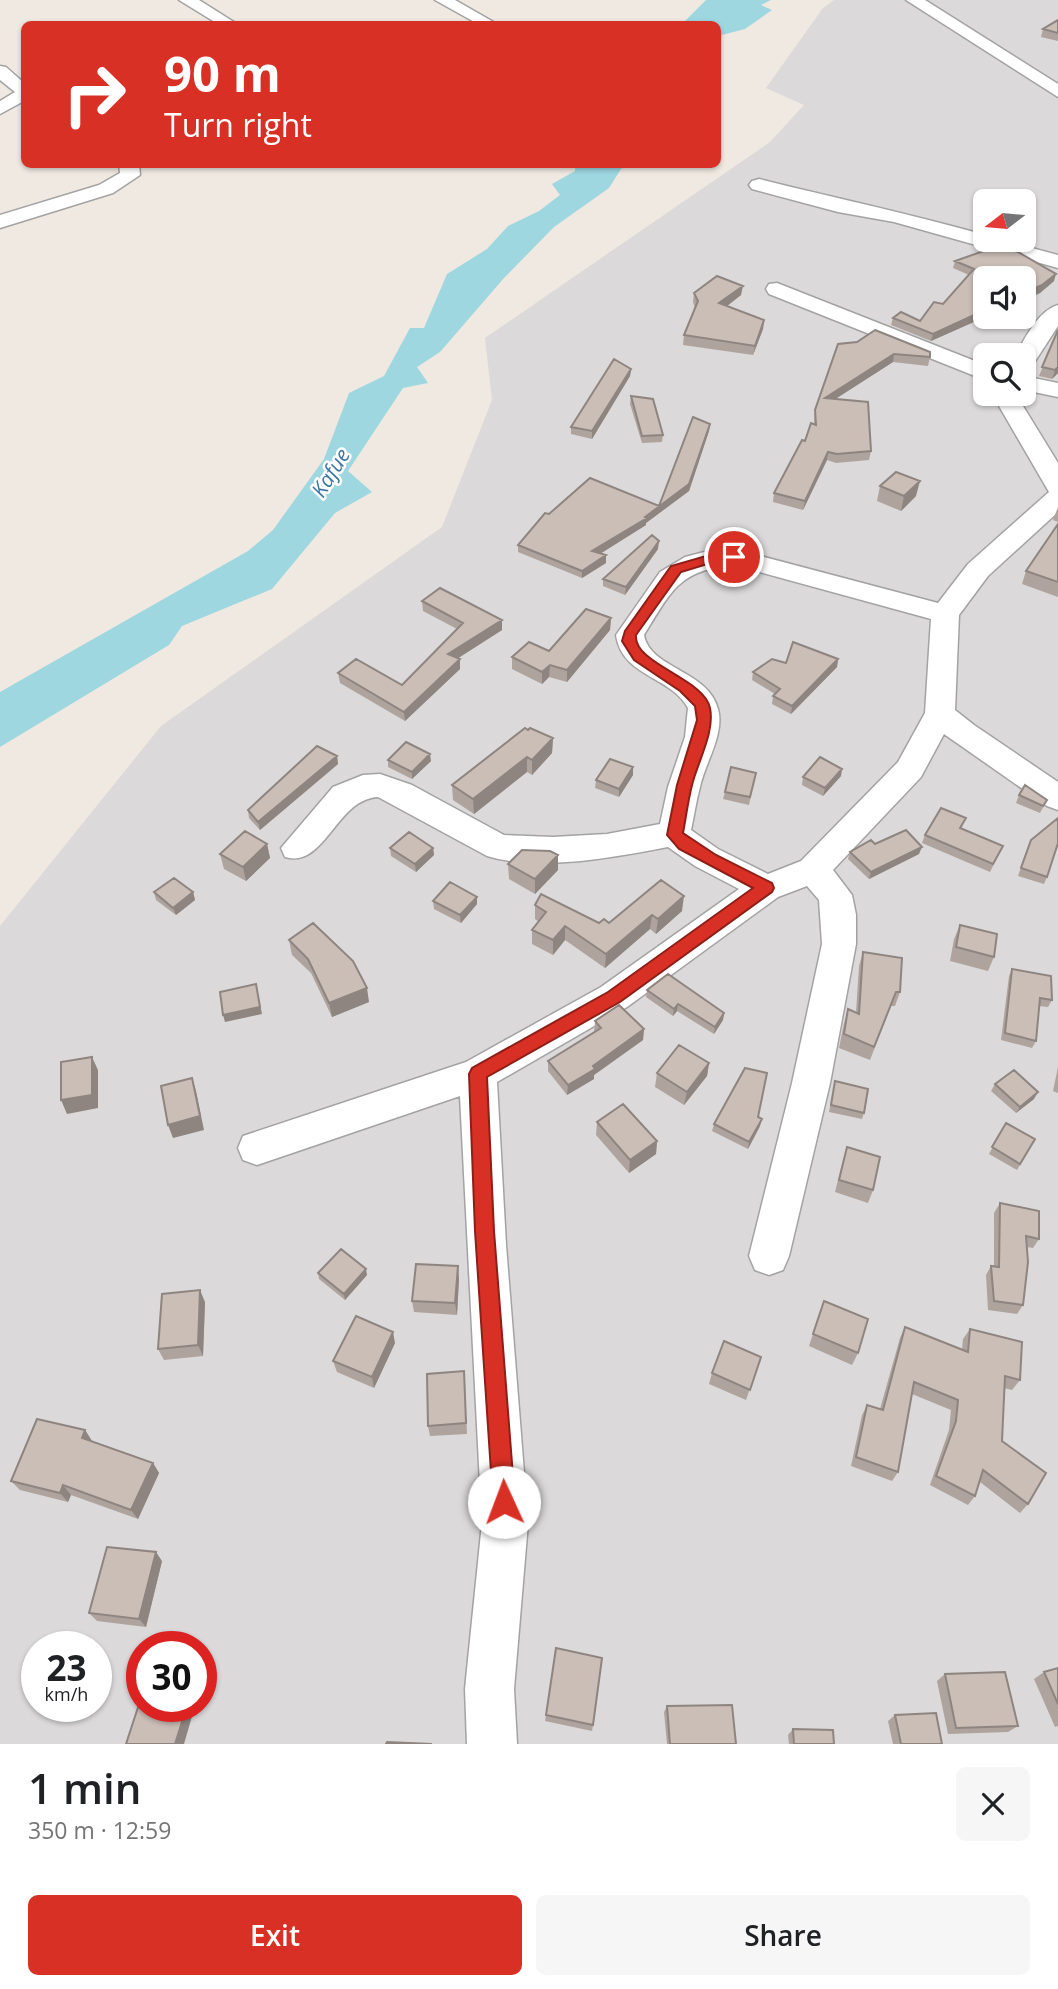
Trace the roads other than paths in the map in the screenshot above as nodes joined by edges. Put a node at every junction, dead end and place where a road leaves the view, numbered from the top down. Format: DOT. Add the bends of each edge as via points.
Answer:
graph roads {
  1 [pos="187,0"];
  2 [pos="443,0"];
  3 [pos="914,0"];
  4 [pos="224,21"];
  5 [pos="483,21"];
  6 [pos="0,71"];
  7 [pos="21,90"];
  8 [pos="1058,93"];
  9 [pos="21,95"];
  10 [pos="0,109"];
  11 [pos="129,168"];
  12 [pos="758,185"];
  13 [pos="0,222"];
  14 [pos="1058,262"];
  15 [pos="777,289"];
  16 [pos="1058,312"];
  17 [pos="1034,343"];
  18 [pos="973,368"];
  19 [pos="1036,385"];
  20 [pos="1058,390"];
  21 [pos="1011,406"];
  22 [pos="1058,487"];
  23 [pos="1058,498"];
  24 [pos="945,614"];
  25 [pos="940,713"];
  26 [pos="1058,798"];
  27 [pos="674,835"];
  28 [pos="297,848"];
  29 [pos="813,870"];
  30 [pos="766,888"];
  31 [pos="478,1074"];
  32 [pos="257,1148"];
  33 [pos="769,1256"];
  34 [pos="492,1744"];
  1 -- 4 [label="street"];
  2 -- 5 [label="street"];
  3 -- 8 [label="street"];
  6 -- 7 [label="street"];
  9 -- 10 [label="street"];
  11 -- 13 [label="street" via="130,175 106,189"];
  12 -- 14 [label="street" via="896,216"];
  15 -- 18 [label="street"];
  16 -- 17 [label="street"];
  19 -- 20 [label="street"];
  21 -- 22 [label="street"];
  23 -- 24 [label="street" via="978,570"];
  24 -- 25 [label="street"];
  24 -- 27 [label="street" via="734,557 676,569 629,641 639,656 702,704 705,720"];
  25 -- 26 [label="street"];
  25 -- 29 [label="street" via="910,769"];
  27 -- 28 [label="street" via="607,846 499,847 380,785 363,786 344,795"];
  27 -- 30 [label="street"];
  29 -- 30 [label="street"];
  29 -- 33 [label="street" via="835,895 839,944"];
  30 -- 31 [label="street" via="614,997"];
  31 -- 32 [label="street"];
  31 -- 34 [label="street" via="505,1527 490,1668"];
}
